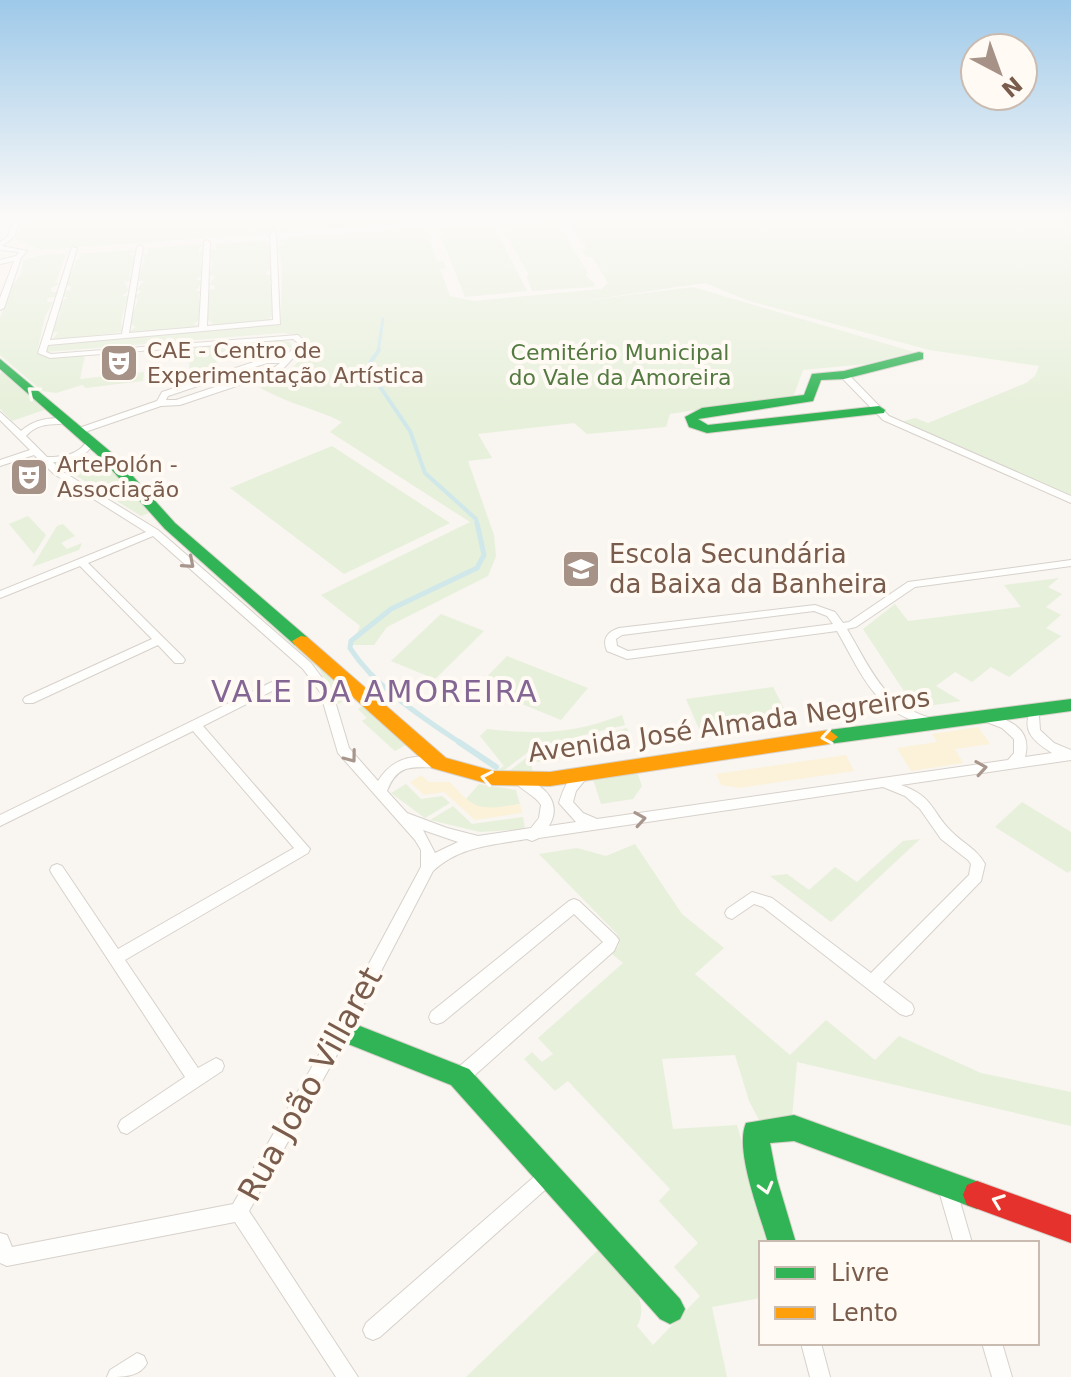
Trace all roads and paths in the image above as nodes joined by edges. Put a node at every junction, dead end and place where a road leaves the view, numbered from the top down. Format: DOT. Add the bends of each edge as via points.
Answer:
graph roads {
  1 [pos="10,279"];
  2 [pos="64,279"];
  3 [pos="135,279"];
  4 [pos="205,279"];
  5 [pos="276,279"];
  6 [pos="0,308"];
  7 [pos="203,329"];
  8 [pos="125,336"];
  9 [pos="45,343"];
  10 [pos="919,356"];
  11 [pos="0,363"];
  12 [pos="844,375"];
  13 [pos="879,410"];
  14 [pos="0,415"];
  15 [pos="79,431"];
  16 [pos="22,436"];
  17 [pos="39,455"];
  18 [pos="0,463"];
  19 [pos="1071,500"];
  20 [pos="154,532"];
  21 [pos="82,562"];
  22 [pos="1071,563"];
  23 [pos="0,595"];
  24 [pos="840,627"];
  25 [pos="160,640"];
  26 [pos="179,660"];
  27 [pos="280,682"];
  28 [pos="29,700"];
  29 [pos="888,703"];
  30 [pos="1071,705"];
  31 [pos="1037,708"];
  32 [pos="980,715"];
  33 [pos="933,721"];
  34 [pos="195,725"];
  35 [pos="879,729"];
  36 [pos="1068,755"];
  37 [pos="439,763"];
  38 [pos="1012,763"];
  39 [pos="582,775"];
  40 [pos="934,775"];
  41 [pos="522,782"];
  42 [pos="879,784"];
  43 [pos="380,793"];
  44 [pos="925,805"];
  45 [pos="402,815"];
  46 [pos="0,821"];
  47 [pos="603,825"];
  48 [pos="532,836"];
  49 [pos="480,841"];
  50 [pos="428,867"];
  51 [pos="57,870"];
  52 [pos="732,913"];
  53 [pos="115,958"];
  54 [pos="872,983"];
  55 [pos="906,1009"];
  56 [pos="437,1017"];
  57 [pos="342,1030"];
  58 [pos="216,1066"];
  59 [pos="460,1077"];
  60 [pos="196,1079"];
  61 [pos="127,1126"];
  62 [pos="549,1175"];
  63 [pos="946,1181"];
  64 [pos="239,1212"];
  65 [pos="1071,1229"];
  66 [pos="781,1241"];
  67 [pos="962,1241"];
  68 [pos="2,1255"];
  69 [pos="670,1309"];
  70 [pos="373,1330"];
  71 [pos="812,1345"];
  72 [pos="993,1345"];
  73 [pos="137,1363"];
  74 [pos="117,1377"];
  75 [pos="348,1377"];
  76 [pos="820,1377"];
  77 [pos="1002,1377"];
  1 -- 6 [label="street"];
  2 -- 9 [label="street"];
  3 -- 8 [label="street"];
  4 -- 7 [label="street"];
  5 -- 7 [label="street" via="279,320"];
  7 -- 8 [label="street"];
  8 -- 9 [label="street"];
  9 -- 15 [label="street" via="42,353 50,356 295,337 303,343 278,369"];
  10 -- 12 [label="street"];
  15 -- 11 [label="street, Avenida José Almada Negreiros, one-way"];
  12 -- 13 [label="street"];
  12 -- 13 [label="street" via="816,377 809,398 691,417 707,429"];
  13 -- 19 [label="street" via="886,418"];
  14 -- 16 [label="street"];
  15 -- 16 [label="street" via="42,422 26,428"];
  15 -- 17 [label="street" via="83,452"];
  15 -- 37 [label="street, Avenida José Almada Negreiros" via="170,526"];
  16 -- 17 [label="street"];
  17 -- 18 [label="street"];
  17 -- 20 [label="street" via="57,472"];
  20 -- 21 [label="street"];
  20 -- 43 [label="street, one-way" via="307,666 326,691 343,750"];
  21 -- 23 [label="street"];
  21 -- 25 [label="street"];
  22 -- 24 [label="street" via="912,584 852,625"];
  24 -- 24 [label="street" via="831,614 815,608 619,632 610,638 611,648 627,655"];
  24 -- 29 [label="street"];
  25 -- 26 [label="street"];
  25 -- 28 [label="street"];
  27 -- 34 [label="street"];
  29 -- 33 [label="street" via="910,718"];
  29 -- 35 [label="street" via="888,721"];
  30 -- 31 [label="street, Avenida José Almada Negreiros"];
  31 -- 32 [label="street, Avenida José Almada Negreiros"];
  31 -- 36 [label="street" via="1030,717 1032,728 1047,745"];
  32 -- 33 [label="street, Avenida José Almada Negreiros"];
  32 -- 38 [label="street" via="1006,725 1020,738 1020,754"];
  33 -- 35 [label="street, Avenida José Almada Negreiros"];
  34 -- 46 [label="street"];
  34 -- 53 [label="street" via="303,849"];
  35 -- 39 [label="street, Avenida José Almada Negreiros, one-way"];
  36 -- 38 [label="street"];
  41 -- 37 [label="street, Avenida José Almada Negreiros, one-way" via="485,779"];
  37 -- 43 [label="street" via="415,759 395,766"];
  40 -- 38 [label="street, one-way"];
  39 -- 41 [label="street, Avenida José Almada Negreiros"];
  39 -- 47 [label="street" via="566,803 578,817"];
  40 -- 42 [label="street"];
  40 -- 44 [label="street" via="922,793"];
  41 -- 48 [label="street" via="547,802 547,817"];
  42 -- 44 [label="street" via="900,788"];
  47 -- 42 [label="street, one-way"];
  43 -- 45 [label="street"];
  44 -- 54 [label="street" via="946,835 973,856 977,873"];
  45 -- 49 [label="street"];
  45 -- 50 [label="street" via="428,850"];
  47 -- 48 [label="street"];
  48 -- 49 [label="street"];
  49 -- 50 [label="street" via="440,854"];
  50 -- 57 [label="street, Rua João Villaret"];
  51 -- 53 [label="street"];
  52 -- 54 [label="street" via="748,899 762,899"];
  53 -- 60 [label="street"];
  54 -- 55 [label="street"];
  56 -- 59 [label="street" via="574,905 611,940"];
  57 -- 59 [label="street"];
  57 -- 64 [label="street, Rua João Villaret"];
  58 -- 60 [label="street"];
  59 -- 62 [label="street"];
  60 -- 61 [label="street"];
  62 -- 69 [label="street"];
  62 -- 70 [label="street"];
  65 -- 63 [label="street, one-way"];
  63 -- 66 [label="street, one-way" via="794,1128 755,1132"];
  63 -- 67 [label="street"];
  64 -- 68 [label="street"];
  64 -- 75 [label="street, Rua João Villaret"];
  71 -- 76 [label="street"];
  72 -- 77 [label="street"];
  73 -- 74 [label="street"];
}
